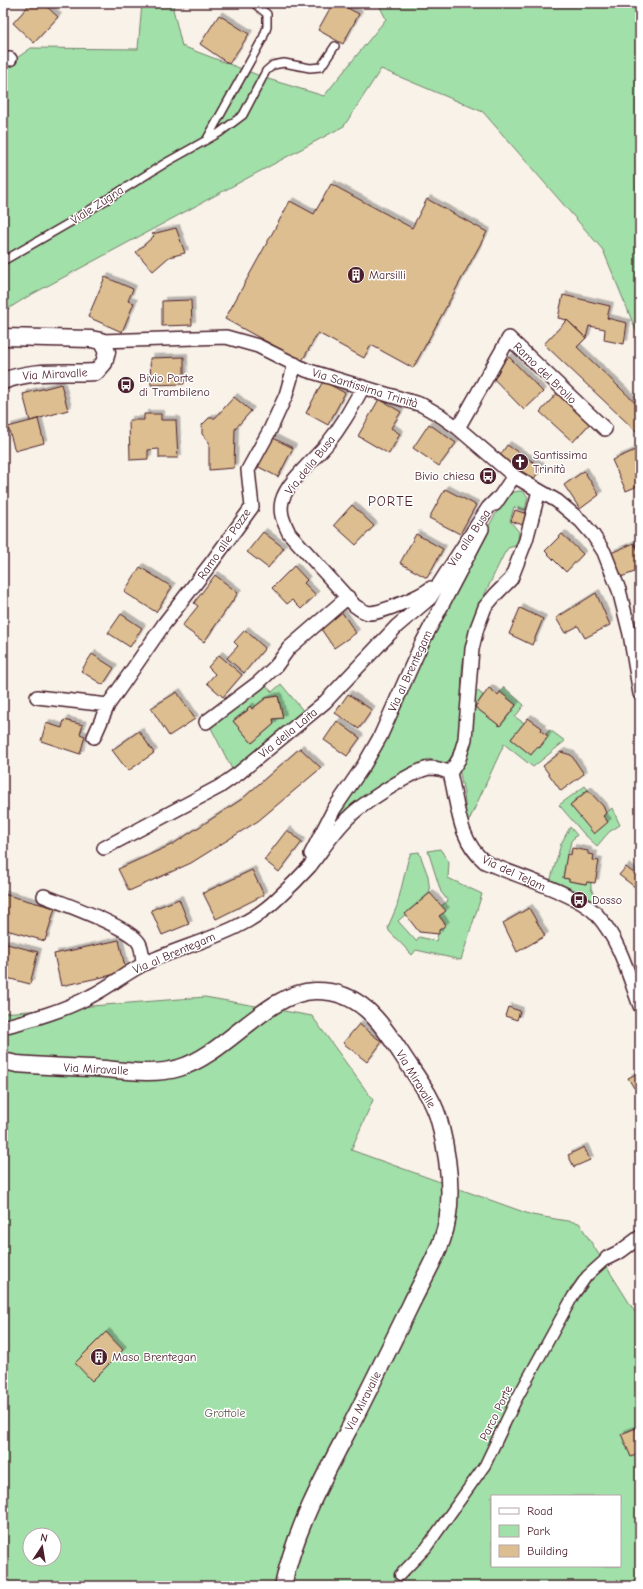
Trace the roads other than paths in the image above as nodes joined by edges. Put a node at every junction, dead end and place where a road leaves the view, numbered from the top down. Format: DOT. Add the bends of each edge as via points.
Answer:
graph roads {
  1 [pos="256,5"];
  2 [pos="335,46"];
  3 [pos="207,140"];
  4 [pos="3,260"];
  5 [pos="3,337"];
  6 [pos="101,341"];
  7 [pos="294,364"];
  8 [pos="3,381"];
  9 [pos="363,387"];
  10 [pos="458,428"];
  11 [pos="605,429"];
  12 [pos="514,476"];
  13 [pos="539,491"];
  14 [pos="498,498"];
  15 [pos="441,579"];
  16 [pos="348,597"];
  17 [pos="640,694"];
  18 [pos="37,698"];
  19 [pos="108,705"];
  20 [pos="206,722"];
  21 [pos="94,737"];
  22 [pos="450,773"];
  23 [pos="104,848"];
  24 [pos="310,866"];
  25 [pos="44,896"];
  26 [pos="143,964"];
  27 [pos="640,1006"];
  28 [pos="3,1028"];
  29 [pos="3,1060"];
  30 [pos="640,1237"];
  31 [pos="607,1258"];
  32 [pos="400,1575"];
  33 [pos="283,1586"];
  1 -- 3 [label="lane" via="267,14 265,33"];
  2 -- 3 [label="lane, Viale Zugna" via="321,67 310,68 284,63 273,65 266,71 243,115"];
  3 -- 4 [label="lane, Viale Zugna"];
  5 -- 6 [label="street" via="82,338"];
  6 -- 7 [label="street, Via Santissima Trinità" via="226,338 258,346"];
  6 -- 8 [label="street, Via Miravalle" via="107,352 104,363 96,372 21,374"];
  7 -- 9 [label="street, Via Santissima Trinità"];
  7 -- 19 [label="street, Ramo alle Pozze" via="286,395 248,470 252,507 164,624"];
  9 -- 10 [label="street, Via Santissima Trinità" via="422,405"];
  9 -- 16 [label="street, Via della Busa" via="346,419 290,486 281,511 289,533"];
  10 -- 11 [label="street, Ramo del Broilo" via="509,338"];
  10 -- 12 [label="street, Via Santissima Trinità"];
  12 -- 13 [label="street, Via Santissima Trinità"];
  12 -- 14 [label="street, Via al Brentegam"];
  13 -- 17 [label="street, Via Santissima Trinità" via="581,520 604,552 625,611"];
  13 -- 22 [label="street" via="526,540 511,579 485,607 477,628 471,656 465,739 459,759"];
  14 -- 15 [label="street, Via alla Busa" via="488,508"];
  14 -- 24 [label="street, Via al Brentegam" via="421,645 380,737 334,810 312,851"];
  15 -- 16 [label="street, Via della Busa" via="424,593 371,613 363,612"];
  15 -- 23 [label="street, Via della Laita" via="430,598 397,626 325,702 239,773 219,787"];
  16 -- 20 [label="street" via="289,648 276,666 258,683"];
  18 -- 19 [label="street"];
  19 -- 21 [label="street, Ramo alle Pozze"];
  22 -- 24 [label="street, Via al Brentegam" via="428,768 382,793 351,815 333,834"];
  22 -- 27 [label="street, Via del Telam" via="462,828 476,855 485,862 582,903 598,915 614,941"];
  24 -- 26 [label="street, Via al Brentegam" via="259,915"];
  25 -- 26 [label="street" via="126,932 138,942"];
  26 -- 28 [label="street, Via al Brentegam" via="92,996 62,1010"];
  29 -- 33 [label="street, Via Miravalle" via="17,1064 160,1072 180,1068 201,1058 276,1003 299,993 316,991 333,993 367,1008 382,1024 430,1098 440,1122 448,1171 448,1207 442,1239 319,1486 288,1562"];
  30 -- 31 [label="street"];
  31 -- 32 [label="street, Parco Porte" via="587,1276 573,1296 516,1400 485,1465 426,1548"];
}
